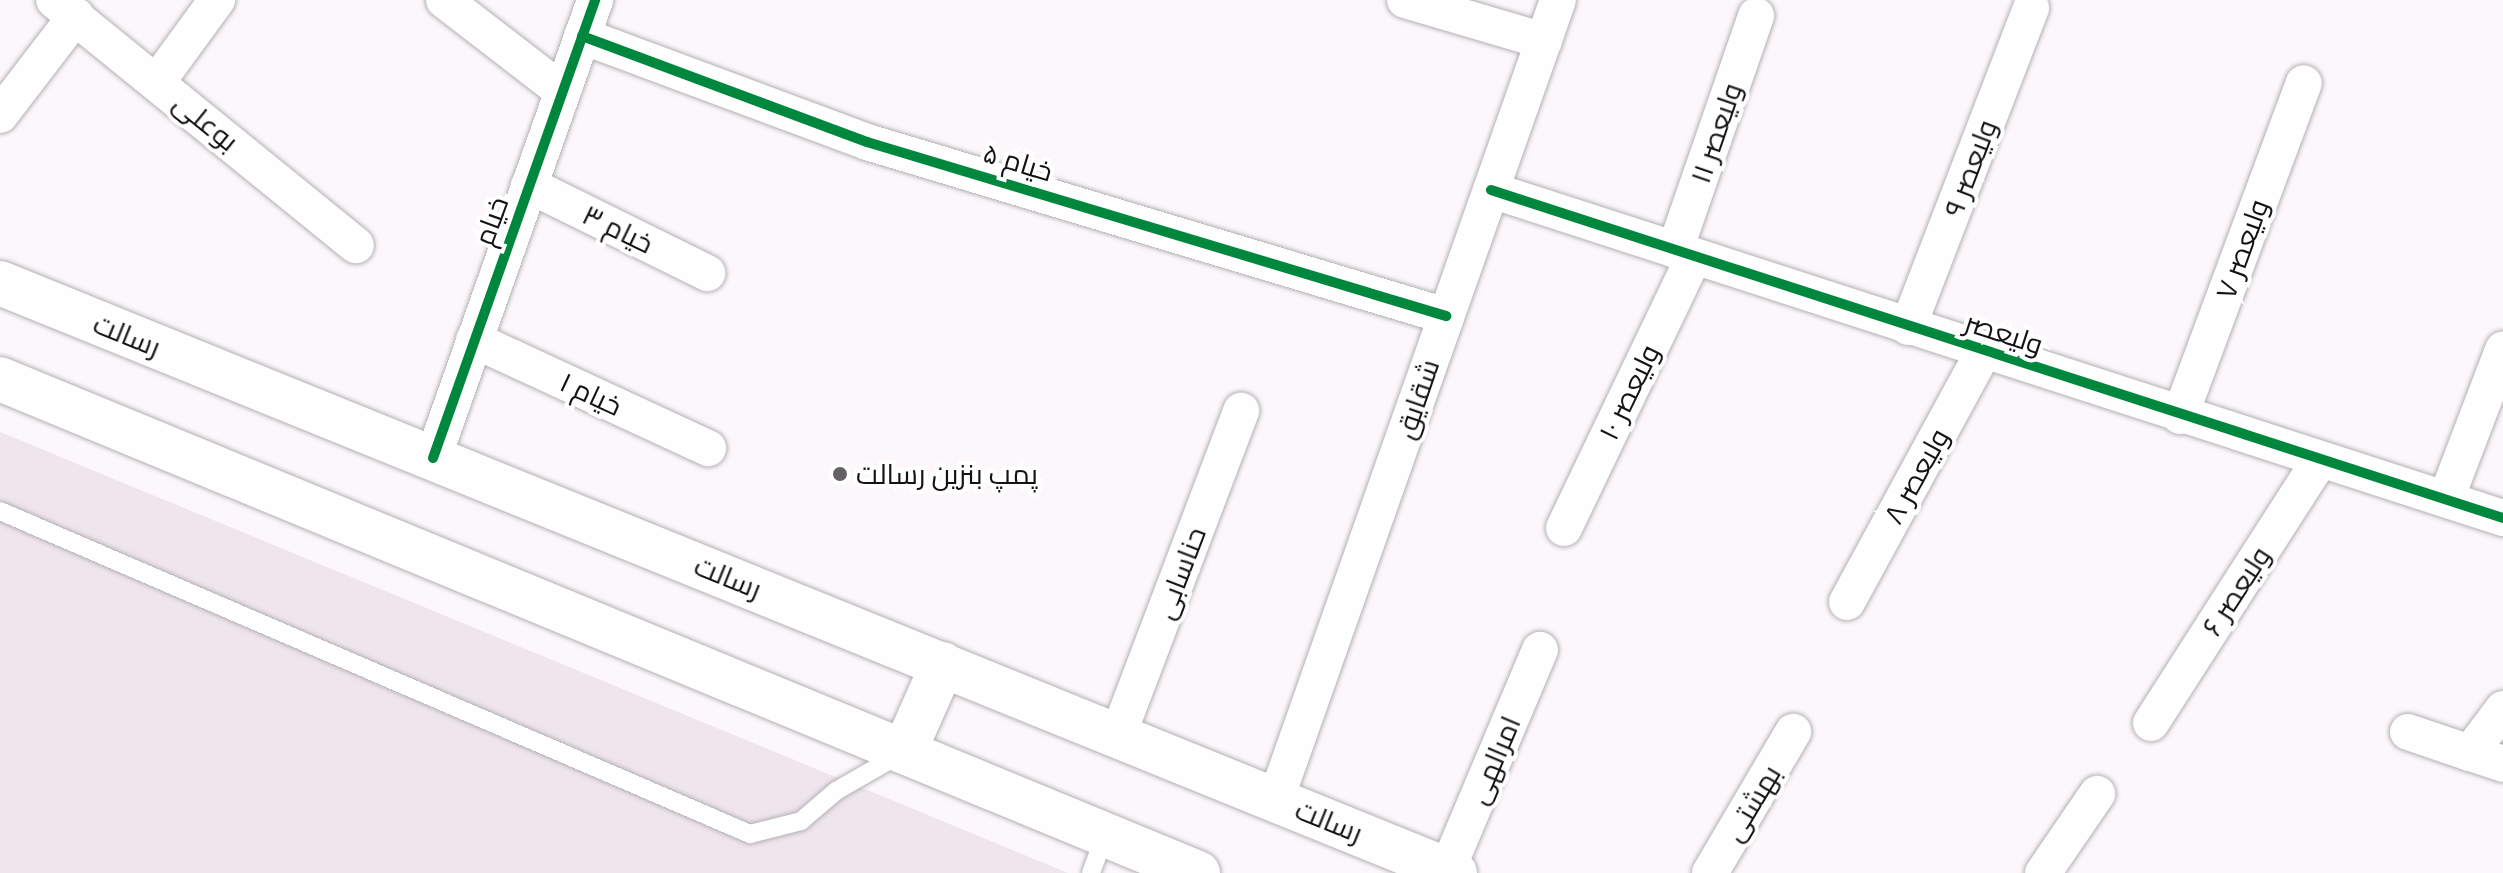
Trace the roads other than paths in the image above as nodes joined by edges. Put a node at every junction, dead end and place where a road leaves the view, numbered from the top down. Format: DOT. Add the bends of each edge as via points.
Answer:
graph roads {
  1 [pos="217,0"];
  2 [pos="444,0"];
  3 [pos="595,0"];
  4 [pos="1405,0"];
  5 [pos="1558,0"];
  6 [pos="65,8"];
  7 [pos="2031,8"];
  8 [pos="1756,16"];
  9 [pos="582,36"];
  10 [pos="1544,41"];
  11 [pos="157,82"];
  12 [pos="2304,83"];
  13 [pos="562,91"];
  14 [pos="0,115"];
  15 [pos="529,185"];
  16 [pos="1491,190"];
  17 [pos="356,245"];
  18 [pos="1685,253"];
  19 [pos="707,273"];
  20 [pos="0,283"];
  21 [pos="1446,316"];
  22 [pos="1908,327"];
  23 [pos="474,340"];
  24 [pos="2503,350"];
  25 [pos="1984,351"];
  26 [pos="0,379"];
  27 [pos="1241,411"];
  28 [pos="2180,416"];
  29 [pos="708,448"];
  30 [pos="433,458"];
  31 [pos="2320,460"];
  32 [pos="2446,499"];
  33 [pos="0,511"];
  34 [pos="2503,518"];
  35 [pos="1564,528"];
  36 [pos="1847,602"];
  37 [pos="1540,650"];
  38 [pos="943,664"];
  39 [pos="2503,709"];
  40 [pos="2151,723"];
  41 [pos="1793,732"];
  42 [pos="2408,732"];
  43 [pos="1118,735"];
  44 [pos="904,752"];
  45 [pos="2486,759"];
  46 [pos="2097,794"];
  47 [pos="1276,799"];
  48 [pos="1098,854"];
  49 [pos="1186,871"];
  50 [pos="1451,871"];
  51 [pos="1710,873"];
  52 [pos="2043,873"];
  1 -- 11 [label="street"];
  2 -- 13 [label="street"];
  3 -- 9 [label="street, خیام"];
  4 -- 10 [label="street"];
  5 -- 10 [label="street, شقایق"];
  6 -- 11 [label="street, بوعلی"];
  6 -- 14 [label="street"];
  7 -- 22 [label="street, ولیعصر ۹"];
  8 -- 18 [label="street, ولیعصر ۱۱"];
  9 -- 13 [label="street, خیام"];
  9 -- 21 [label="street, خیام ۵" via="867,142"];
  10 -- 16 [label="street, شقایق"];
  11 -- 17 [label="street, بوعلی"];
  12 -- 28 [label="street, ولیعصر ۷"];
  13 -- 15 [label="street, خیام"];
  15 -- 19 [label="street, خیام ۳"];
  15 -- 23 [label="street, خیام"];
  16 -- 18 [label="street, ولیعصر"];
  16 -- 21 [label="street, شقایق"];
  18 -- 22 [label="street, ولیعصر"];
  18 -- 35 [label="street, ولیعصر ۱۰"];
  20 -- 30 [label="main road, رسالت"];
  21 -- 47 [label="street, شقایق"];
  22 -- 25 [label="street, ولیعصر"];
  23 -- 29 [label="street, خیام ۱"];
  23 -- 30 [label="street, خیام"];
  24 -- 32 [label="street"];
  25 -- 28 [label="street, ولیعصر"];
  25 -- 36 [label="street, ولیعصر ۸"];
  26 -- 44 [label="main road"];
  27 -- 43 [label="street, حناسابی"];
  28 -- 31 [label="street, ولیعصر"];
  30 -- 38 [label="main road, رسالت"];
  31 -- 32 [label="street, ولیعصر"];
  31 -- 40 [label="street, ولیعصر ۶"];
  32 -- 34 [label="street, ولیعصر"];
  33 -- 44 [label="lane" via="750,834 801,821 836,791"];
  37 -- 50 [label="street, امرالهی"];
  38 -- 43 [label="main road, رسالت"];
  38 -- 44 [label="main road"];
  39 -- 45 [label="street"];
  41 -- 51 [label="street, بهشتی"];
  42 -- 45 [label="street"];
  43 -- 47 [label="main road, رسالت"];
  44 -- 48 [label="main road"];
  46 -- 52 [label="street"];
  47 -- 50 [label="main road, رسالت"];
  48 -- 49 [label="main road"];
}
